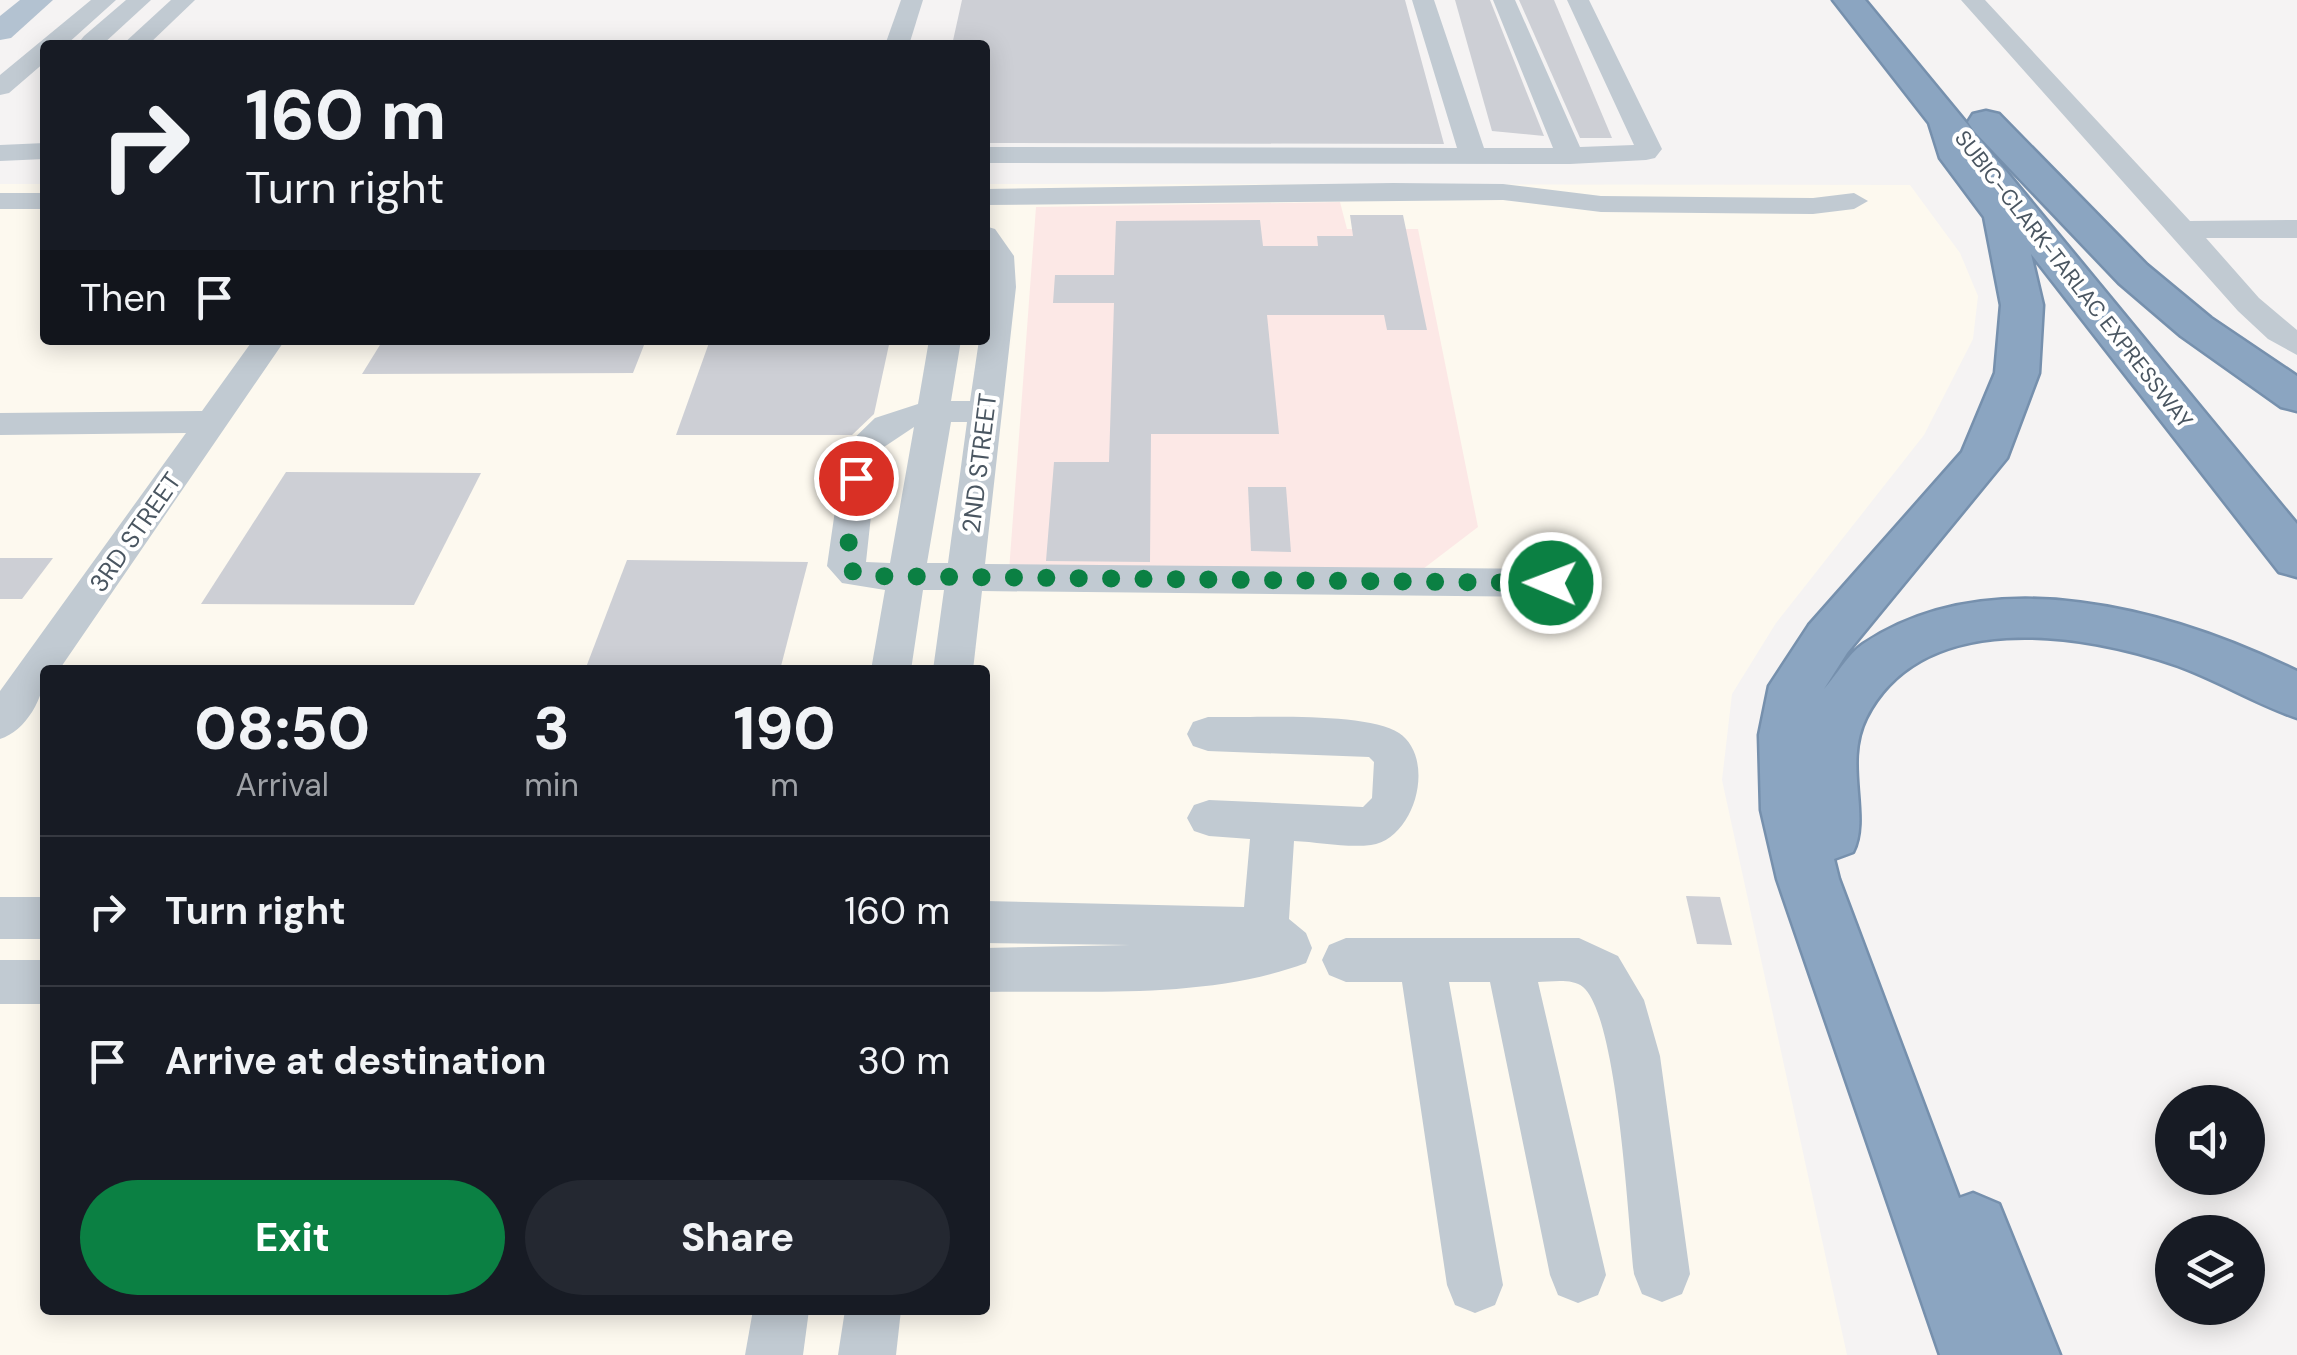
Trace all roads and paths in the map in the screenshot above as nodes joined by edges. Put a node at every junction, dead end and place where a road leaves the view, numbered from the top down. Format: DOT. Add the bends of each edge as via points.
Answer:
graph roads {
  1 [pos="38,0"];
  2 [pos="105,0"];
  3 [pos="140,0"];
  4 [pos="184,0"];
  5 [pos="206,0"];
  6 [pos="912,0"];
  7 [pos="1423,0"];
  8 [pos="1504,0"];
  9 [pos="1578,0"];
  10 [pos="1849,0"];
  11 [pos="1880,0"];
  12 [pos="1972,0"];
  13 [pos="0,30"];
  14 [pos="58,40"];
  15 [pos="94,40"];
  16 [pos="140,40"];
  17 [pos="166,40"];
  18 [pos="900,40"];
  19 [pos="40,54"];
  20 [pos="0,88"];
  21 [pos="1960,113"];
  22 [pos="40,151"];
  23 [pos="0,153"];
  24 [pos="990,154"];
  25 [pos="1473,155"];
  26 [pos="1570,156"];
  27 [pos="1282,192"];
  28 [pos="990,197"];
  29 [pos="0,201"];
  30 [pos="40,201"];
  31 [pos="1854,201"];
  32 [pos="0,226"];
  33 [pos="40,226"];
  34 [pos="1285,228"];
  35 [pos="2297,229"];
  36 [pos="2182,230"];
  37 [pos="999,245"];
  38 [pos="2297,344"];
  39 [pos="266,345"];
  40 [pos="943,345"];
  41 [pos="2297,397"];
  42 [pos="985,411"];
  43 [pos="934,412"];
  44 [pos="212,422"];
  45 [pos="0,424"];
  46 [pos="2297,498"];
  47 [pos="2297,559"];
  48 [pos="906,576"];
  49 [pos="965,576"];
  50 [pos="1551,583"];
  51 [pos="41,665"];
  52 [pos="892,665"];
  53 [pos="954,665"];
  54 [pos="40,666"];
  55 [pos="2297,696"];
  56 [pos="0,723"];
  57 [pos="1208,734"];
  58 [pos="1208,818"];
  59 [pos="1272,821"];
  60 [pos="0,918"];
  61 [pos="40,918"];
  62 [pos="990,922"];
  63 [pos="1239,938"];
  64 [pos="1346,960"];
  65 [pos="1422,960"];
  66 [pos="1509,960"];
  67 [pos="990,970"];
  68 [pos="0,982"];
  69 [pos="40,982"];
  70 [pos="1662,1274"];
  71 [pos="1578,1275"];
  72 [pos="1475,1285"];
  73 [pos="780,1315"];
  74 [pos="872,1315"];
  75 [pos="774,1355"];
  76 [pos="867,1355"];
  77 [pos="1979,1355"];
  78 [pos="2021,1355"];
  1 -- 13 [label="main road"];
  2 -- 14 [label="street"];
  3 -- 15 [label="street"];
  4 -- 16 [label="street"];
  5 -- 17 [label="street"];
  6 -- 18 [label="street"];
  7 -- 25 [label="street"];
  8 -- 26 [label="street"];
  9 -- 26 [label="street" via="1648,149"];
  10 -- 21 [label="highway, SUBIC-CLARK-TARLAC EXPRESSWAY"];
  11 -- 21 [label="highway, SUBIC-CLARK-TARLAC EXPRESSWAY"];
  12 -- 36 [label="street"];
  19 -- 20 [label="street"];
  21 -- 41 [label="highway" via="2051,186 2132,274"];
  21 -- 46 [label="highway, SUBIC-CLARK-TARLAC EXPRESSWAY"];
  21 -- 47 [label="highway, SUBIC-CLARK-TARLAC EXPRESSWAY"];
  21 -- 77 [label="highway" via="1958,158 2003,216 2022,305 2017,373 1983,458 1828,638 1797,686 1788,735 1792,810 1808,879"];
  22 -- 23 [label="street"];
  24 -- 25 [label="street"];
  25 -- 26 [label="street"];
  27 -- 28 [label="street"];
  27 -- 31 [label="street" via="1503,192 1601,204"];
  27 -- 34 [label="street"];
  29 -- 30 [label="street"];
  32 -- 33 [label="street"];
  35 -- 36 [label="street"];
  36 -- 38 [label="street" via="2240,300"];
  37 -- 42 [label="street, 2ND STREET" via="1001,287"];
  39 -- 44 [label="street, 3RD STREET"];
  40 -- 43 [label="street, 2ND STREET"];
  42 -- 43 [label="street"];
  42 -- 49 [label="street, 2ND STREET"];
  43 -- 48 [label="street, 2ND STREET"];
  43 -- 48 [label="street" via="898,419 871,434 861,448 850,508 846,566 870,576"];
  44 -- 45 [label="street"];
  44 -- 51 [label="street, 3RD STREET"];
  48 -- 49 [label="street"];
  48 -- 52 [label="street, 2ND STREET"];
  49 -- 50 [label="street"];
  49 -- 53 [label="street, 2ND STREET"];
  54 -- 56 [label="street, 3RD STREET"];
  55 -- 78 [label="highway" via="2197,648 2072,620 2021,618 1968,623 1888,652 1863,672 1829,736 1825,807 1848,899"];
  57 -- 59 [label="street" via="1366,738 1394,757 1396,800 1371,826"];
  58 -- 59 [label="street"];
  59 -- 63 [label="street"];
  60 -- 61 [label="street"];
  62 -- 63 [label="street"];
  63 -- 67 [label="street" via="1144,966"];
  64 -- 65 [label="street"];
  65 -- 66 [label="street"];
  65 -- 72 [label="street"];
  66 -- 70 [label="street" via="1579,960 1600,972 1620,1000 1635,1056"];
  66 -- 71 [label="street"];
  68 -- 69 [label="street"];
  73 -- 75 [label="street"];
  74 -- 76 [label="street"];
}
